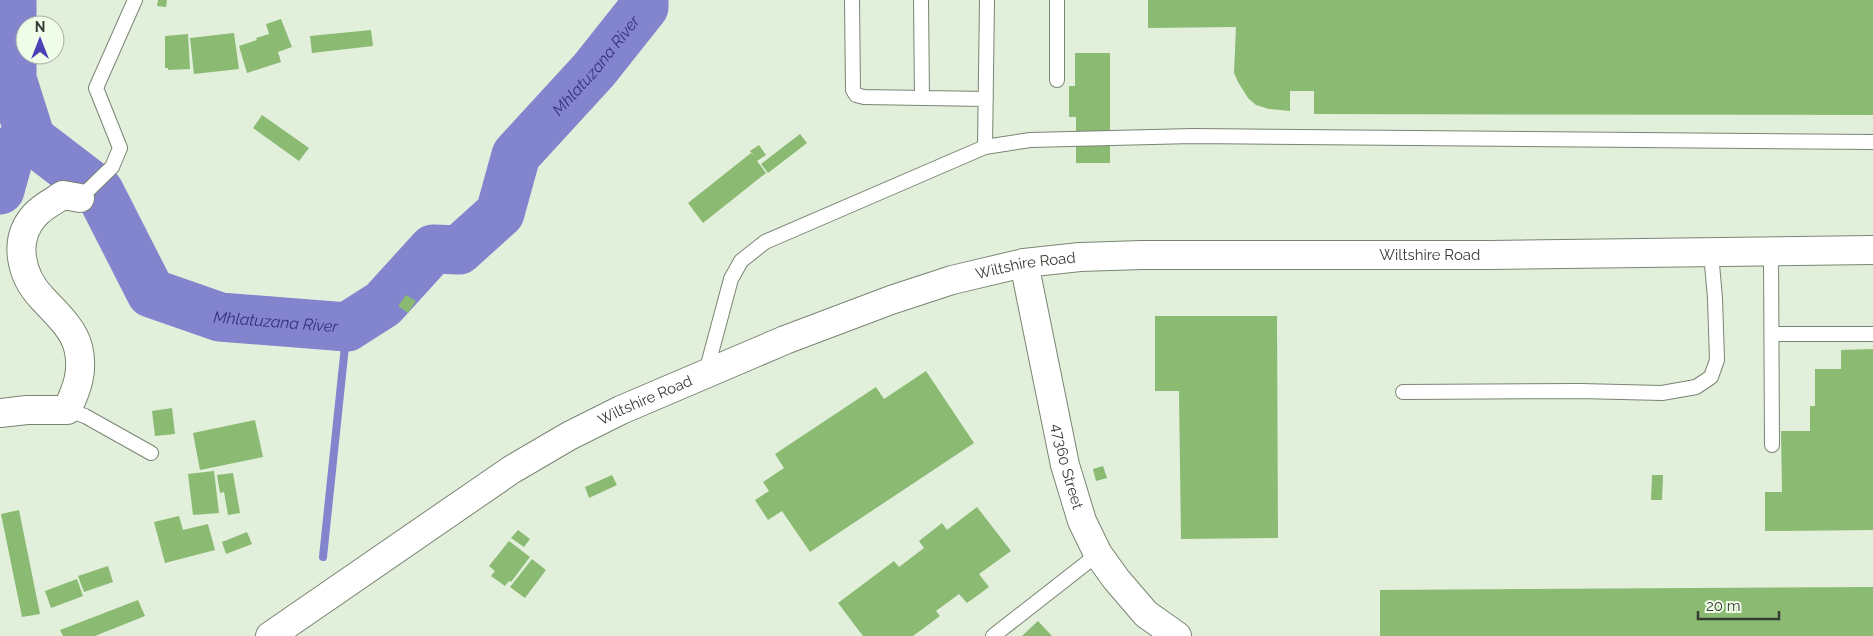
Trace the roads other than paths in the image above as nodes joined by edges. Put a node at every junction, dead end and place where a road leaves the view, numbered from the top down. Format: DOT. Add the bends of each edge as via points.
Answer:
graph roads {
  1 [pos="135,0"];
  2 [pos="852,0"];
  3 [pos="921,0"];
  4 [pos="987,0"];
  5 [pos="1056,0"];
  6 [pos="1057,80"];
  7 [pos="922,98"];
  8 [pos="986,99"];
  9 [pos="1873,142"];
  10 [pos="985,147"];
  11 [pos="80,198"];
  12 [pos="1873,250"];
  13 [pos="1771,252"];
  14 [pos="1712,254"];
  15 [pos="1024,263"];
  16 [pos="1772,334"];
  17 [pos="1873,334"];
  18 [pos="706,372"];
  19 [pos="1403,392"];
  20 [pos="67,410"];
  21 [pos="0,413"];
  22 [pos="1772,445"];
  23 [pos="151,453"];
  24 [pos="1098,554"];
  25 [pos="270,636"];
  26 [pos="993,636"];
  27 [pos="1177,636"];
  1 -- 11 [label="lane" via="96,88 120,148 112,167"];
  2 -- 7 [label="lane" via="853,90 856,95"];
  3 -- 7 [label="lane"];
  4 -- 8 [label="lane"];
  5 -- 6 [label="lane"];
  7 -- 8 [label="lane"];
  8 -- 10 [label="lane"];
  9 -- 10 [label="lane" via="1193,136 1030,140"];
  10 -- 18 [label="lane" via="765,242 742,261 730,278"];
  11 -- 20 [label="street" via="63,195 35,215 25,232 21,248 26,276 71,332 78,346 81,369 78,387"];
  12 -- 13 [label="street, Wiltshire Road"];
  13 -- 14 [label="street, Wiltshire Road"];
  13 -- 16 [label="lane"];
  14 -- 15 [label="street, Wiltshire Road" via="1142,255"];
  14 -- 19 [label="lane" via="1717,360 1711,377 1696,387 1662,393"];
  15 -- 18 [label="street, Wiltshire Road" via="952,280 891,300"];
  15 -- 24 [label="street, 47360 Street" via="1065,465 1082,522"];
  16 -- 17 [label="lane"];
  16 -- 22 [label="lane"];
  18 -- 25 [label="street, Wiltshire Road" via="586,427 511,470"];
  20 -- 21 [label="street"];
  20 -- 23 [label="lane" via="85,416"];
  24 -- 26 [label="lane"];
  24 -- 27 [label="street, 47360 Street" via="1146,614"];
}
